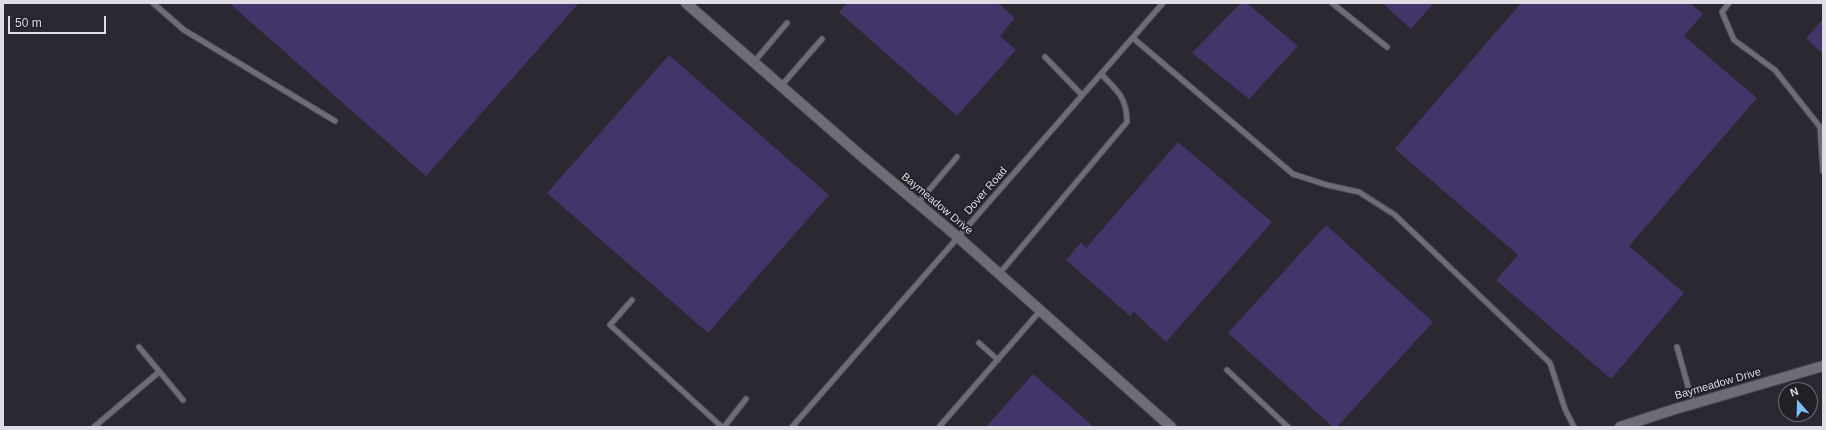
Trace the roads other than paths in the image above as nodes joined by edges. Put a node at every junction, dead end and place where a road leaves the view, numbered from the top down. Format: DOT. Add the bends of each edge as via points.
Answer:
graph roads {
  1 [pos="153,3"];
  2 [pos="686,3"];
  3 [pos="1163,3"];
  4 [pos="1332,3"];
  5 [pos="1729,3"];
  6 [pos="787,23"];
  7 [pos="1133,38"];
  8 [pos="822,39"];
  9 [pos="1387,47"];
  10 [pos="1045,57"];
  11 [pos="754,62"];
  12 [pos="1101,74"];
  13 [pos="781,86"];
  14 [pos="1082,96"];
  15 [pos="335,122"];
  16 [pos="958,157"];
  17 [pos="1823,171"];
  18 [pos="918,203"];
  19 [pos="958,238"];
  20 [pos="999,274"];
  21 [pos="632,300"];
  22 [pos="1040,311"];
  23 [pos="979,344"];
  24 [pos="140,347"];
  25 [pos="1677,347"];
  26 [pos="998,360"];
  27 [pos="1823,366"];
  28 [pos="1227,370"];
  29 [pos="160,372"];
  30 [pos="746,399"];
  31 [pos="183,400"];
  32 [pos="1693,404"];
  33 [pos="796,426"];
  34 [pos="94,427"];
  35 [pos="723,427"];
  36 [pos="939,427"];
  37 [pos="1170,427"];
  38 [pos="1288,427"];
  39 [pos="1574,427"];
  40 [pos="1620,427"];
  1 -- 15 [label="lane" via="184,30"];
  2 -- 11 [label="street, Baymeadow Drive"];
  3 -- 7 [label="lane, Dover Road"];
  4 -- 9 [label="lane"];
  5 -- 17 [label="lane" via="1722,12 1734,40 1775,70 1820,127"];
  6 -- 11 [label="lane"];
  7 -- 12 [label="lane, Dover Road"];
  7 -- 39 [label="lane" via="1293,174 1359,192 1395,215 1550,363"];
  8 -- 13 [label="lane"];
  10 -- 14 [label="lane"];
  11 -- 13 [label="street, Baymeadow Drive"];
  12 -- 14 [label="lane, Dover Road"];
  12 -- 20 [label="lane" via="1118,91 1127,108 1127,122"];
  13 -- 18 [label="street, Baymeadow Drive"];
  14 -- 19 [label="lane, Dover Road"];
  16 -- 18 [label="lane"];
  18 -- 19 [label="street, Baymeadow Drive"];
  19 -- 20 [label="street, Baymeadow Drive"];
  19 -- 33 [label="lane, Dover Road"];
  20 -- 22 [label="street, Baymeadow Drive"];
  21 -- 35 [label="lane" via="610,325"];
  22 -- 26 [label="lane"];
  22 -- 37 [label="street, Baymeadow Drive"];
  23 -- 26 [label="lane"];
  24 -- 29 [label="lane"];
  25 -- 32 [label="lane"];
  26 -- 36 [label="lane"];
  27 -- 32 [label="street, Baymeadow Drive"];
  28 -- 38 [label="lane"];
  29 -- 31 [label="lane"];
  29 -- 34 [label="lane"];
  30 -- 35 [label="lane"];
  32 -- 40 [label="street, Baymeadow Drive"];
}
